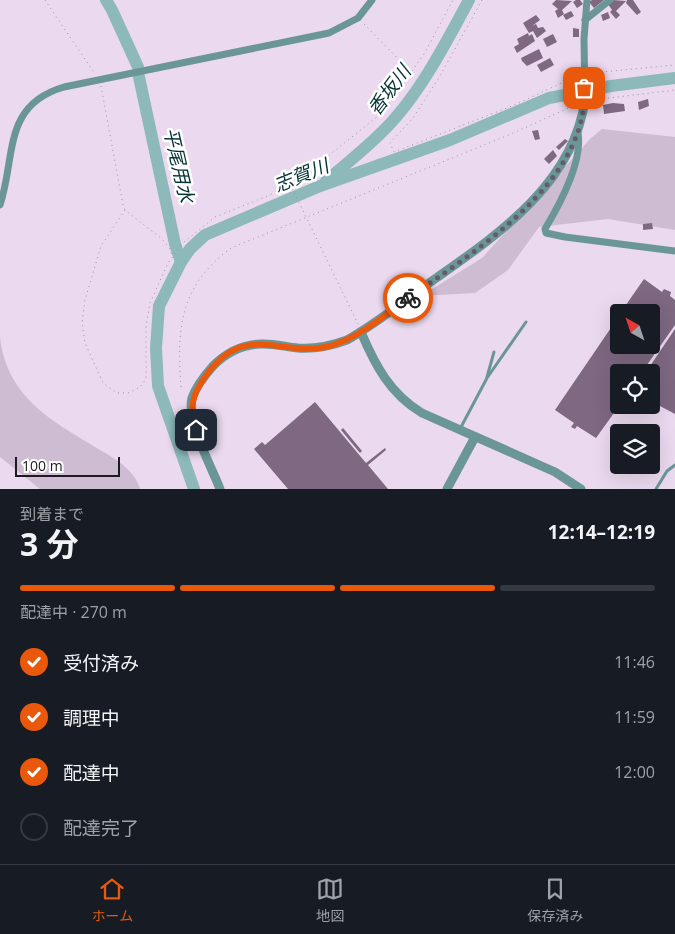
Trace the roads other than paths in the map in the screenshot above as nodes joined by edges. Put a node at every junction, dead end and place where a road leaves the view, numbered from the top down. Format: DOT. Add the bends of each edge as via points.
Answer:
graph roads {
  1 [pos="372,0"];
  2 [pos="587,0"];
  3 [pos="610,0"];
  4 [pos="585,20"];
  5 [pos="585,101"];
  6 [pos="578,133"];
  7 [pos="0,206"];
  8 [pos="675,251"];
  9 [pos="526,322"];
  10 [pos="361,332"];
  11 [pos="494,352"];
  12 [pos="487,378"];
  13 [pos="460,430"];
  14 [pos="475,437"];
  15 [pos="675,465"];
  16 [pos="220,489"];
  17 [pos="447,489"];
  18 [pos="581,489"];
  19 [pos="656,489"];
  1 -- 7 [label="street" via="358,18 338,30 48,92 36,100 22,117 12,138"];
  2 -- 4 [label="street"];
  3 -- 4 [label="street"];
  4 -- 5 [label="street"];
  5 -- 6 [label="street"];
  6 -- 8 [label="street" via="573,167 546,233"];
  6 -- 10 [label="street" via="561,164 507,227"];
  9 -- 12 [label="lane"];
  10 -- 13 [label="street" via="379,370 401,398"];
  10 -- 16 [label="street" via="322,347 249,345 230,352 208,372 192,398 192,411 196,430"];
  11 -- 12 [label="lane"];
  12 -- 13 [label="lane"];
  13 -- 14 [label="street"];
  14 -- 17 [label="street"];
  14 -- 18 [label="street" via="555,472"];
  15 -- 19 [label="lane" via="667,471"];
}
